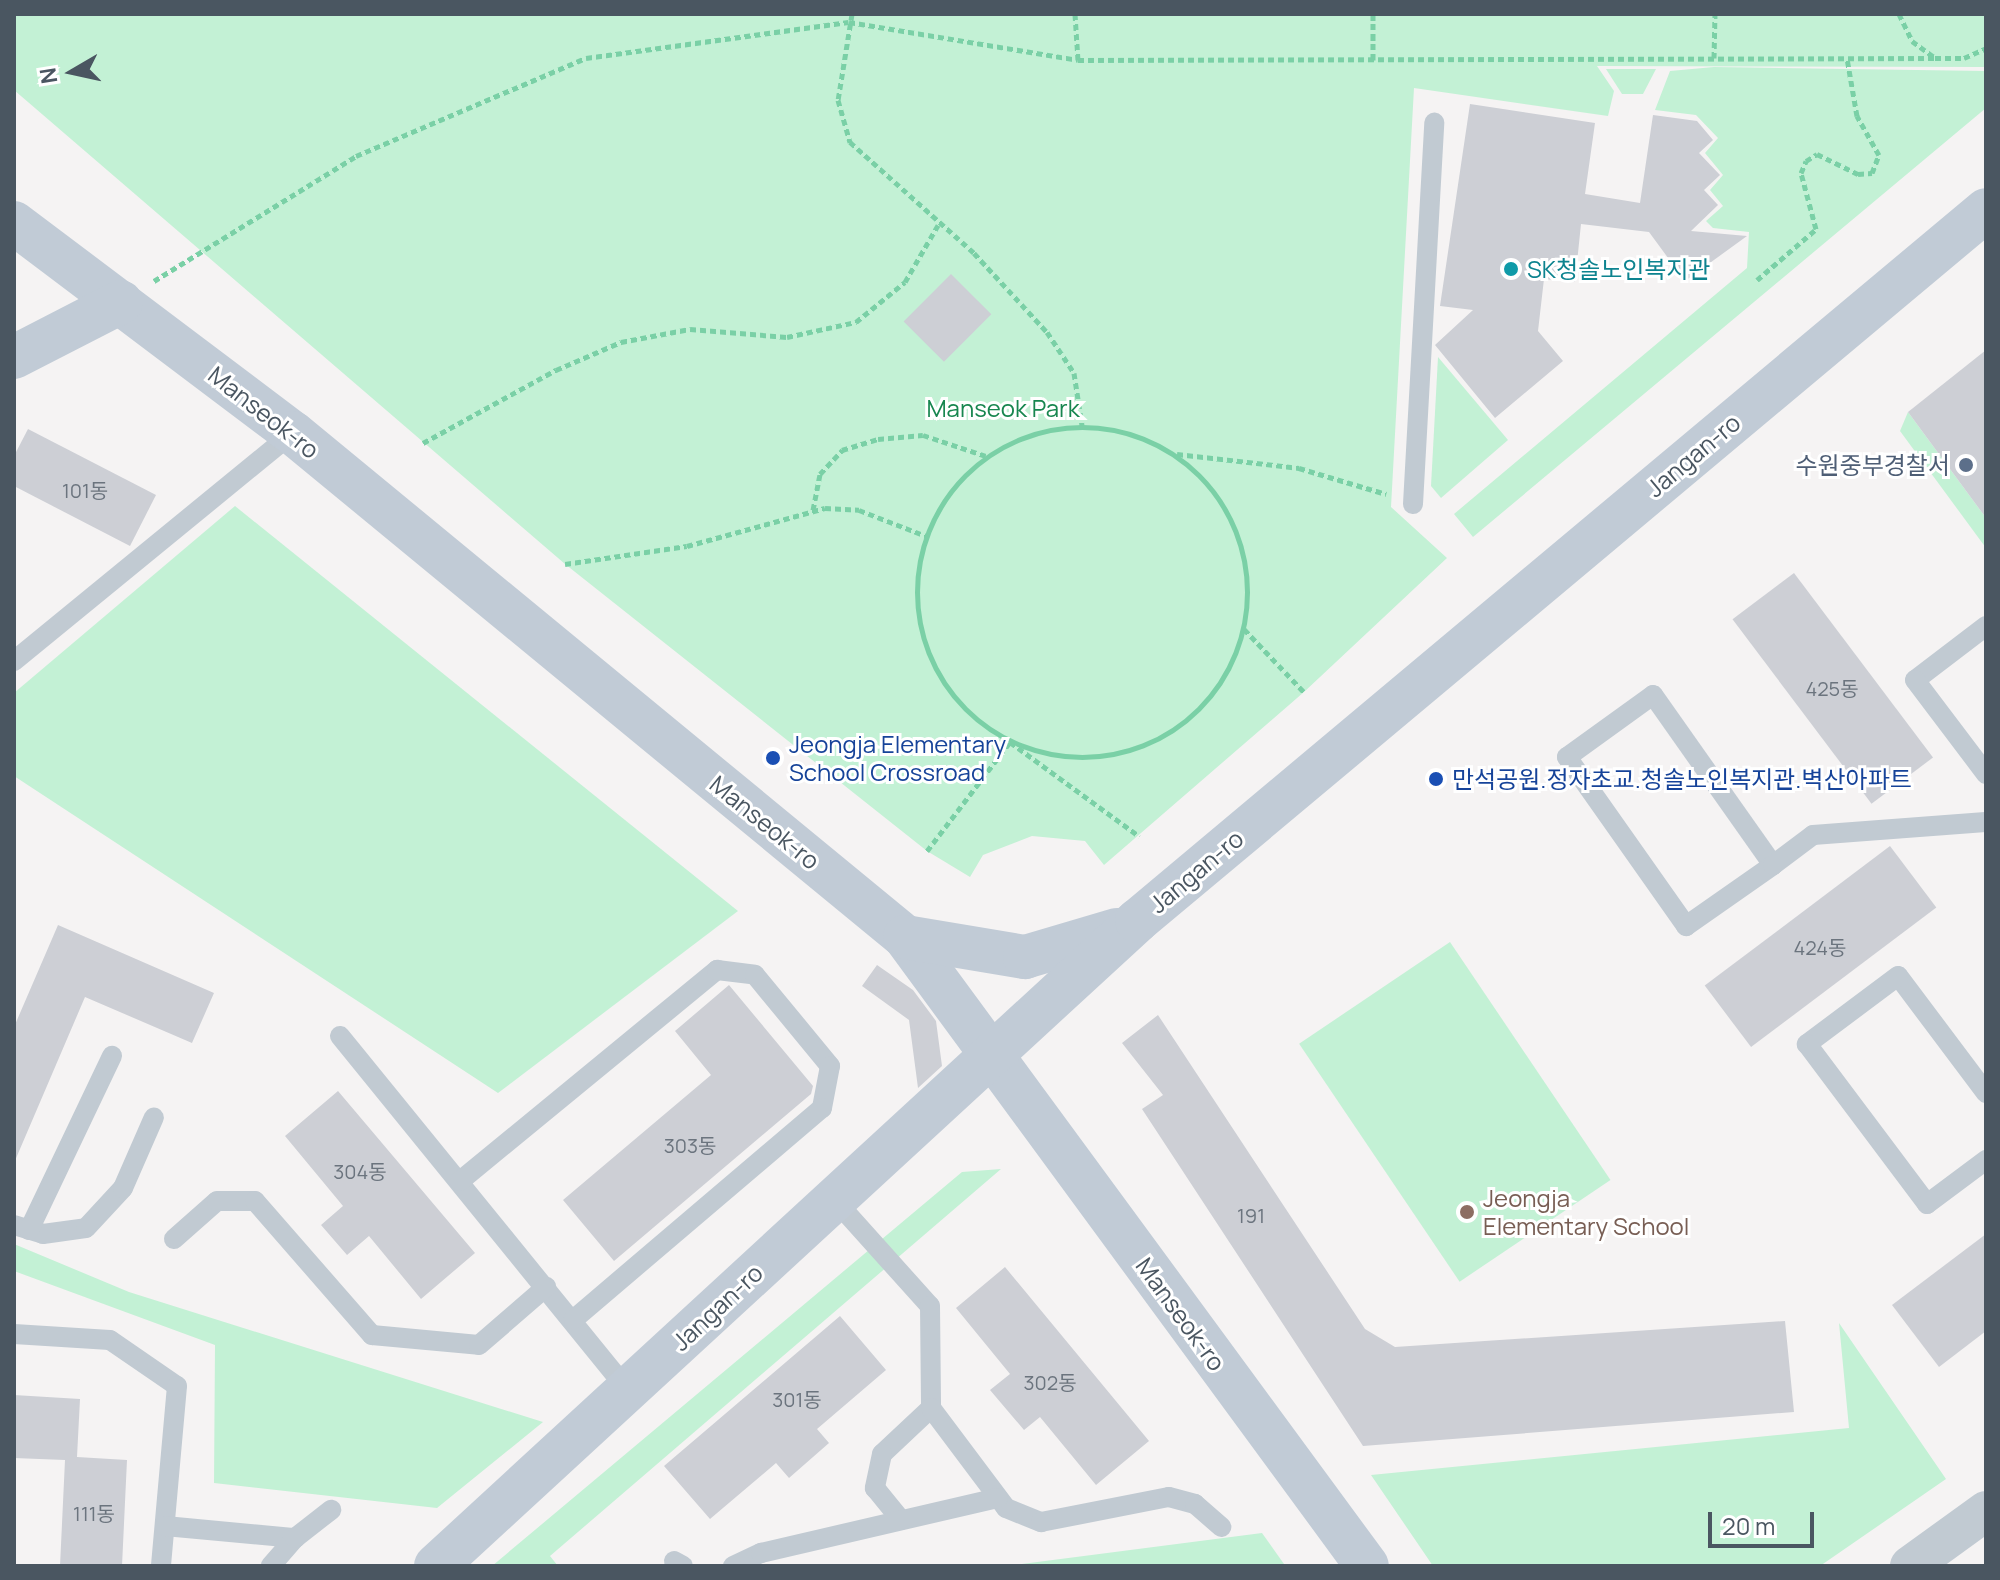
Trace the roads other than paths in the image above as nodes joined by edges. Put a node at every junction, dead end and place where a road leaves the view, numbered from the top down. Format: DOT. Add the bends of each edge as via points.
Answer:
graph roads {
  1 [pos="1434,123"];
  2 [pos="1986,210"];
  3 [pos="14,223"];
  4 [pos="121,302"];
  5 [pos="14,357"];
  6 [pos="293,433"];
  7 [pos="1413,504"];
  8 [pos="1986,626"];
  9 [pos="14,661"];
  10 [pos="1986,774"];
  11 [pos="1986,822"];
  12 [pos="1773,865"];
  13 [pos="1137,921"];
  14 [pos="905,937"];
  15 [pos="340,1036"];
  16 [pos="112,1056"];
  17 [pos="990,1056"];
  18 [pos="1986,1093"];
  19 [pos="154,1117"];
  20 [pos="1986,1160"];
  21 [pos="460,1181"];
  22 [pos="833,1198"];
  23 [pos="22,1227"];
  24 [pos="174,1239"];
  25 [pos="546,1287"];
  26 [pos="574,1319"];
  27 [pos="14,1334"];
  28 [pos="628,1391"];
  29 [pos="931,1408"];
  30 [pos="998,1498"];
  31 [pos="331,1510"];
  32 [pos="1986,1511"];
  33 [pos="901,1520"];
  34 [pos="165,1526"];
  35 [pos="1221,1527"];
  36 [pos="295,1538"];
  37 [pos="161,1566"];
  38 [pos="271,1566"];
  39 [pos="436,1566"];
  40 [pos="733,1566"];
  41 [pos="1367,1566"];
  42 [pos="1910,1566"];
  1 -- 7 [label="lane"];
  2 -- 13 [label="main road, Jangan-ro"];
  3 -- 4 [label="main road, Manseok-ro"];
  4 -- 5 [label="main road"];
  4 -- 6 [label="main road, Manseok-ro"];
  6 -- 9 [label="lane"];
  6 -- 14 [label="main road, Manseok-ro"];
  8 -- 10 [label="lane" via="1915,680"];
  11 -- 12 [label="lane" via="1813,835"];
  12 -- 12 [label="lane" via="1686,926 1567,757 1653,695"];
  13 -- 14 [label="main road" via="1025,957"];
  13 -- 17 [label="main road, Jangan-ro"];
  14 -- 17 [label="main road, Manseok-ro"];
  15 -- 21 [label="lane"];
  16 -- 23 [label="lane"];
  17 -- 22 [label="main road, Jangan-ro"];
  17 -- 41 [label="main road, Manseok-ro"];
  18 -- 20 [label="lane" via="1898,976 1807,1044 1927,1204"];
  19 -- 23 [label="lane" via="123,1188 86,1228"];
  21 -- 25 [label="lane"];
  21 -- 26 [label="lane" via="717,970 755,975 830,1066 822,1108"];
  22 -- 28 [label="main road, Jangan-ro"];
  22 -- 29 [label="lane" via="930,1306"];
  24 -- 25 [label="lane" via="217,1201 255,1201 372,1335 479,1345"];
  25 -- 26 [label="lane"];
  26 -- 28 [label="lane"];
  27 -- 34 [label="lane" via="110,1340 177,1386"];
  28 -- 39 [label="main road, Jangan-ro"];
  29 -- 30 [label="lane"];
  29 -- 33 [label="lane" via="882,1454 875,1488"];
  30 -- 33 [label="lane"];
  30 -- 35 [label="lane" via="1006,1508 1041,1522 1169,1497 1195,1504"];
  31 -- 36 [label="lane"];
  32 -- 42 [label="street"];
  33 -- 40 [label="lane" via="761,1553"];
  34 -- 36 [label="lane"];
  34 -- 37 [label="lane"];
  36 -- 38 [label="lane"];
}
